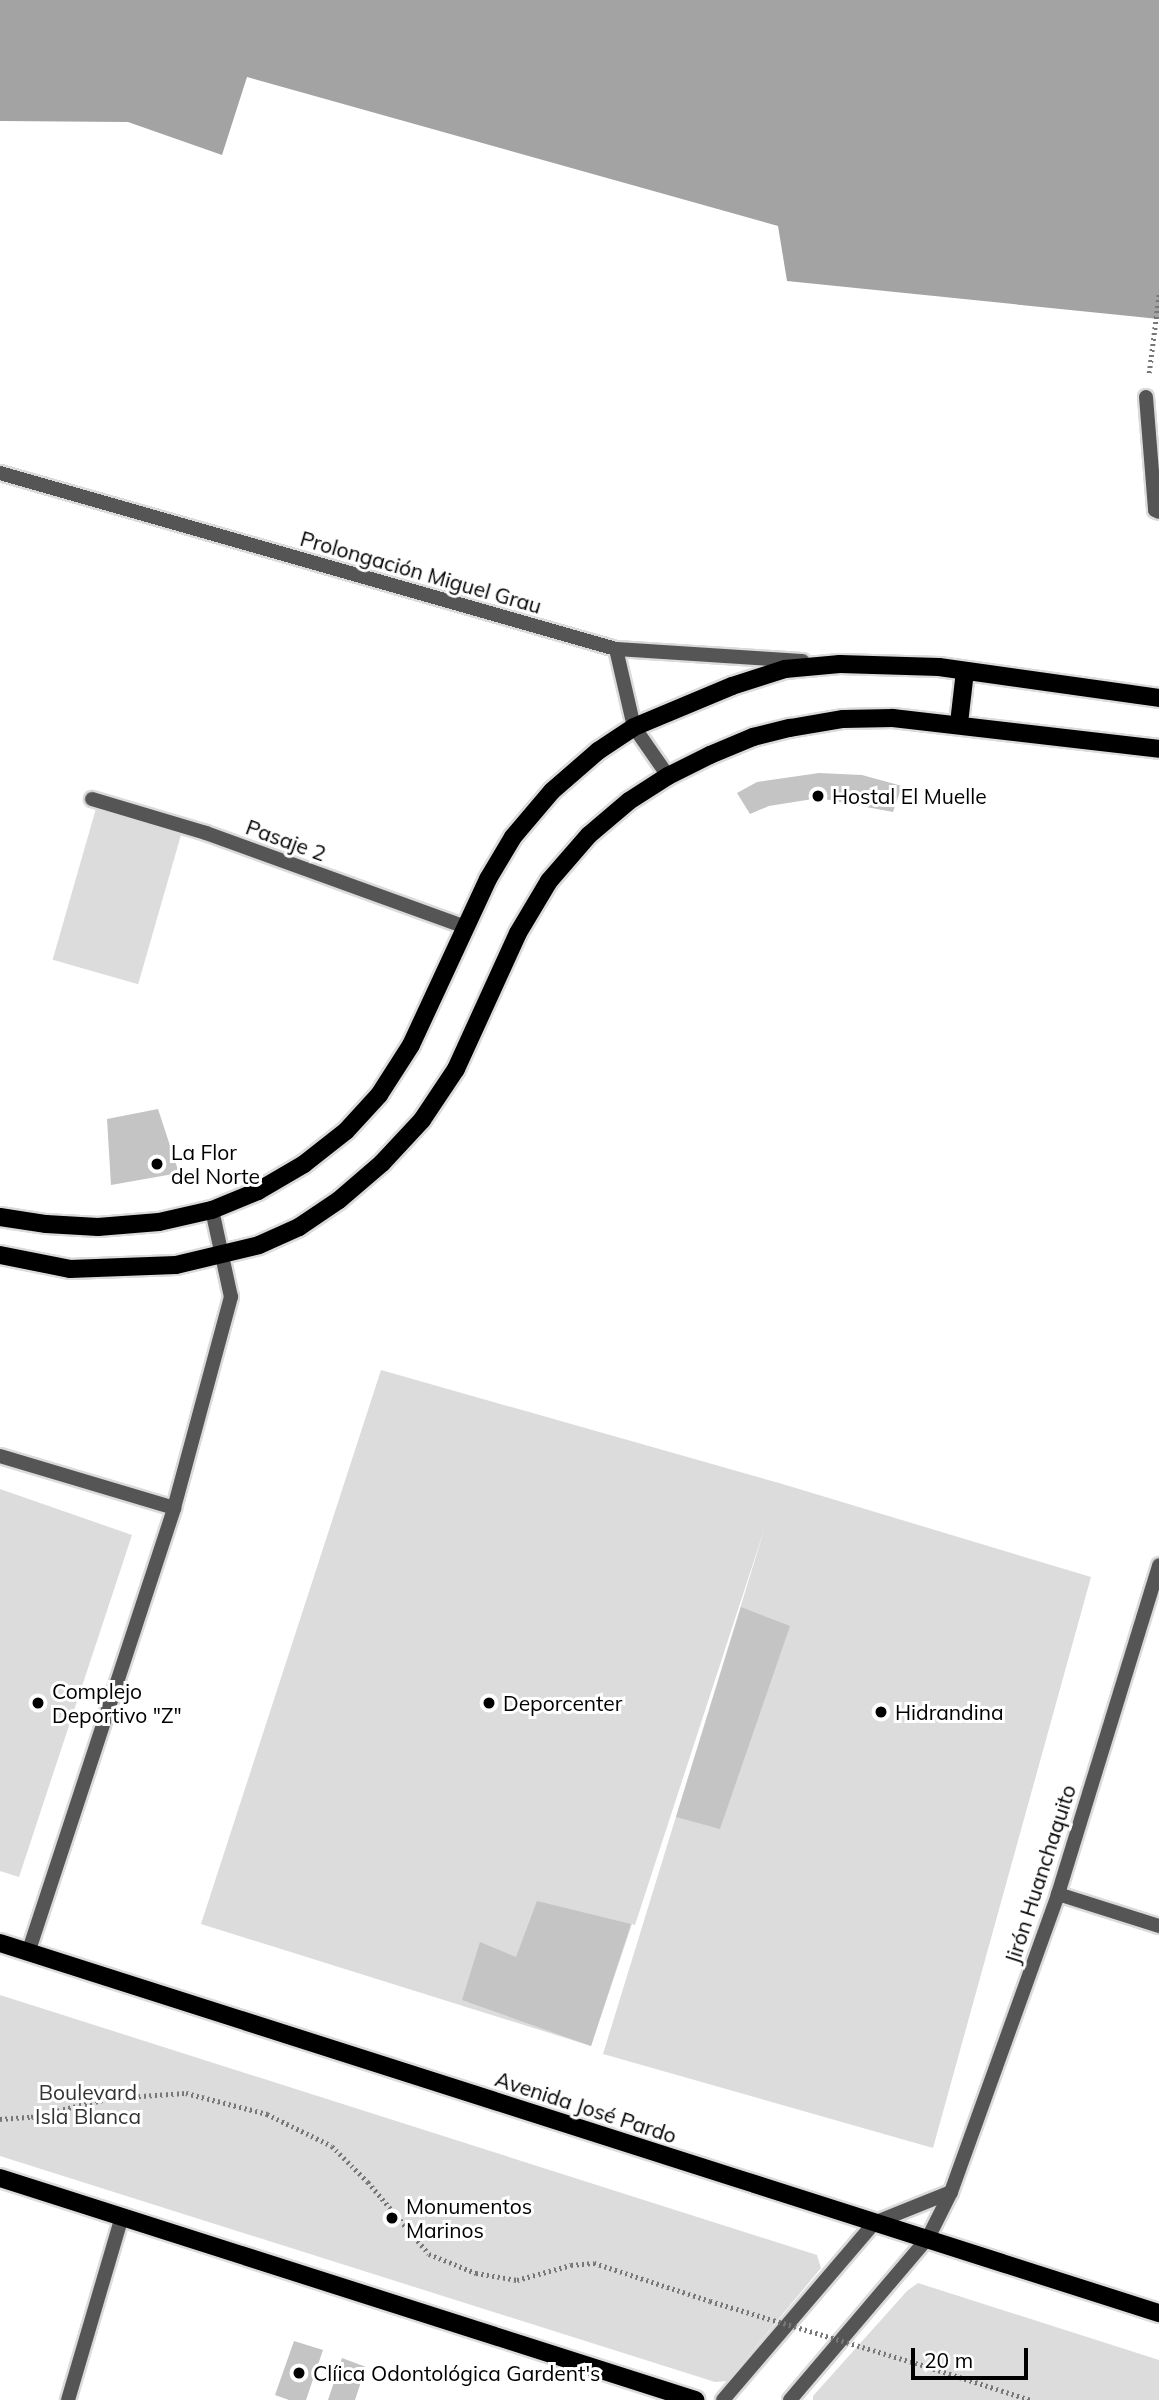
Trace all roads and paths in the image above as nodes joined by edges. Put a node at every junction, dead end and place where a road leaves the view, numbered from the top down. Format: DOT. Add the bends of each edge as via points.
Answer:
graph roads {
  1 [pos="1159,294"];
  2 [pos="1146,397"];
  3 [pos="0,473"];
  4 [pos="1159,512"];
  5 [pos="616,649"];
  6 [pos="840,664"];
  7 [pos="965,671"];
  8 [pos="1159,698"];
  9 [pos="959,723"];
  10 [pos="634,727"];
  11 [pos="1159,749"];
  12 [pos="668,776"];
  13 [pos="92,799"];
  14 [pos="465,927"];
  15 [pos="212,1210"];
  16 [pos="0,1217"];
  17 [pos="0,1255"];
  18 [pos="224,1255"];
  19 [pos="0,1456"];
  20 [pos="174,1508"];
  21 [pos="1159,1567"];
  22 [pos="1058,1894"];
  23 [pos="1159,1926"];
  24 [pos="0,1943"];
  25 [pos="28,1952"];
  26 [pos="0,2119"];
  27 [pos="0,2178"];
  28 [pos="951,2192"];
  29 [pos="122,2216"];
  30 [pos="874,2223"];
  31 [pos="928,2238"];
  32 [pos="1159,2313"];
  33 [pos="68,2400"];
  34 [pos="695,2400"];
  35 [pos="723,2400"];
  36 [pos="790,2400"];
  37 [pos="1031,2400"];
  1 -- 2 [label="path"];
  2 -- 4 [label="street" via="1155,510"];
  3 -- 5 [label="street, Prolongación Miguel Grau"];
  5 -- 6 [label="street, Prolongación Miguel Grau"];
  5 -- 10 [label="street"];
  6 -- 7 [label="main road"];
  6 -- 10 [label="main road" via="772,673"];
  7 -- 8 [label="main road"];
  7 -- 9 [label="main road"];
  9 -- 11 [label="main road"];
  9 -- 12 [label="main road" via="843,719 790,728 742,741"];
  10 -- 12 [label="street"];
  10 -- 14 [label="main road" via="552,791 513,837"];
  12 -- 18 [label="main road" via="589,835 549,881 518,933 456,1069 422,1120 339,1200 299,1227"];
  13 -- 14 [label="street, Pasaje 2" via="206,833"];
  14 -- 15 [label="main road" via="411,1045 379,1095 304,1164 258,1191"];
  15 -- 16 [label="main road" via="159,1222 98,1227"];
  15 -- 18 [label="street"];
  17 -- 18 [label="main road" via="70,1269 176,1265"];
  18 -- 20 [label="street" via="231,1297"];
  19 -- 20 [label="street"];
  20 -- 25 [label="street"];
  21 -- 22 [label="street, Jirón Huanchaquito"];
  22 -- 23 [label="street"];
  22 -- 28 [label="street, Jirón Huanchaquito"];
  24 -- 25 [label="main road, Avenida José Pardo"];
  25 -- 30 [label="main road, Avenida José Pardo"];
  26 -- 37 [label="path, bridge" via="31,2117 111,2098 186,2093 267,2114 332,2146 429,2254 476,2273 517,2280 594,2263"];
  27 -- 29 [label="main road"];
  28 -- 30 [label="street"];
  28 -- 31 [label="street, Jirón Huanchaquito"];
  29 -- 33 [label="street"];
  29 -- 34 [label="main road"];
  30 -- 31 [label="main road, Avenida José Pardo"];
  30 -- 35 [label="street"];
  31 -- 32 [label="main road, Avenida José Pardo"];
  31 -- 36 [label="street, Jirón Huanchaquito"];
}
